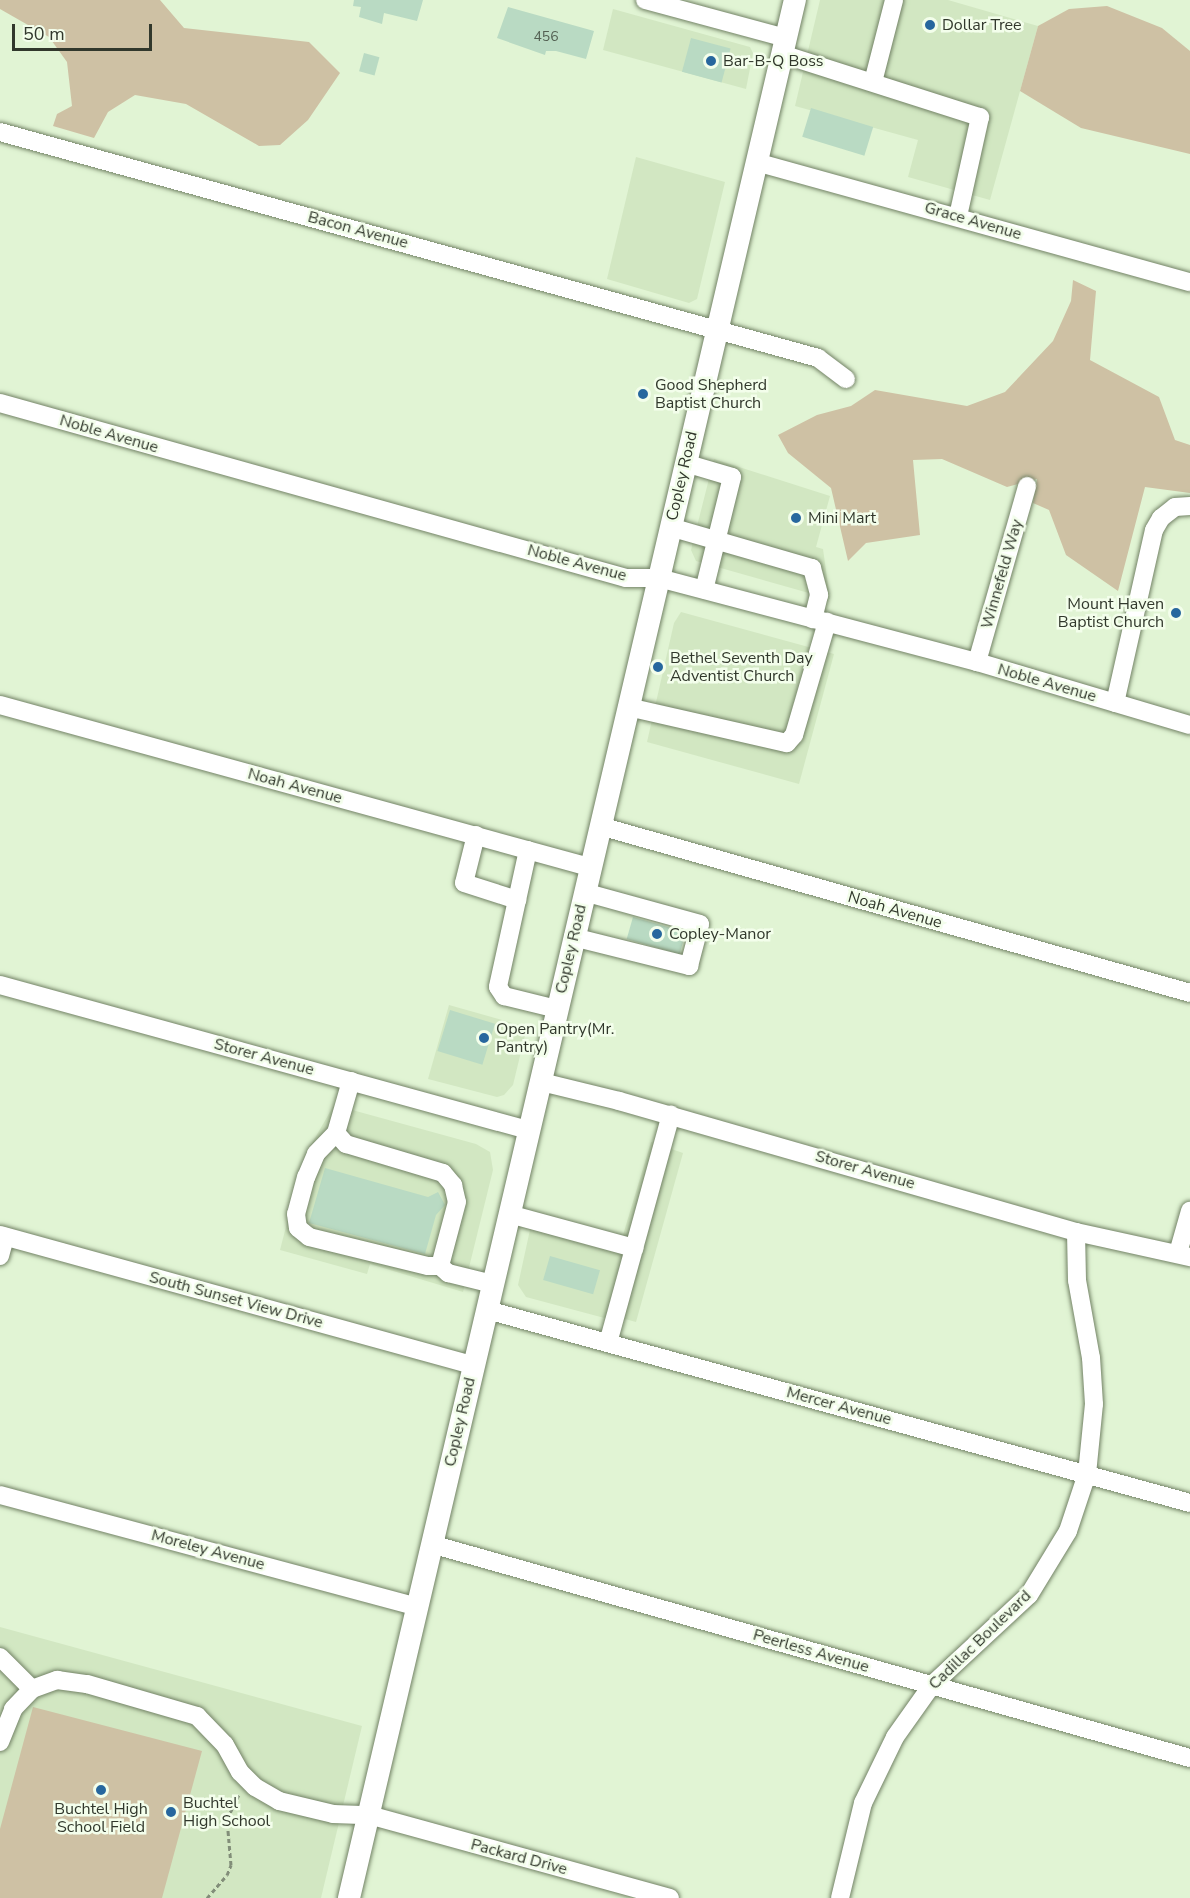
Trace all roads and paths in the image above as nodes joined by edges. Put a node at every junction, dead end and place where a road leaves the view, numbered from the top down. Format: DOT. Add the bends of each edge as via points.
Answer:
graph roads {
  1 [pos="645,0"];
  2 [pos="795,0"];
  3 [pos="894,0"];
  4 [pos="784,46"];
  5 [pos="873,82"];
  6 [pos="0,132"];
  7 [pos="756,162"];
  8 [pos="958,216"];
  9 [pos="1190,282"];
  10 [pos="716,330"];
  11 [pos="846,379"];
  12 [pos="0,404"];
  13 [pos="686,463"];
  14 [pos="1027,486"];
  15 [pos="1190,506"];
  16 [pos="670,528"];
  17 [pos="718,541"];
  18 [pos="659,578"];
  19 [pos="704,590"];
  20 [pos="820,621"];
  21 [pos="977,662"];
  22 [pos="1115,703"];
  23 [pos="0,705"];
  24 [pos="628,707"];
  25 [pos="1190,725"];
  26 [pos="600,826"];
  27 [pos="476,836"];
  28 [pos="528,850"];
  29 [pos="589,867"];
  30 [pos="584,892"];
  31 [pos="517,900"];
  32 [pos="573,938"];
  33 [pos="0,985"];
  34 [pos="1190,993"];
  35 [pos="557,1008"];
  36 [pos="351,1081"];
  37 [pos="541,1082"];
  38 [pos="671,1115"];
  39 [pos="528,1130"];
  40 [pos="336,1133"];
  41 [pos="1190,1211"];
  42 [pos="509,1214"];
  43 [pos="1076,1232"];
  44 [pos="3,1236"];
  45 [pos="634,1248"];
  46 [pos="1184,1255"];
  47 [pos="0,1256"];
  48 [pos="440,1266"];
  49 [pos="493,1284"];
  50 [pos="487,1310"];
  51 [pos="608,1343"];
  52 [pos="473,1365"];
  53 [pos="1087,1474"];
  54 [pos="0,1495"];
  55 [pos="1190,1503"];
  56 [pos="431,1544"];
  57 [pos="415,1606"];
  58 [pos="0,1657"];
  59 [pos="932,1684"];
  60 [pos="32,1689"];
  61 [pos="0,1742"];
  62 [pos="1190,1758"];
  63 [pos="249,1781"];
  64 [pos="369,1815"];
  65 [pos="207,1898"];
  66 [pos="349,1898"];
  67 [pos="670,1898"];
  68 [pos="840,1898"];
  1 -- 4 [label="street"];
  2 -- 4 [label="main road, Copley Road"];
  3 -- 5 [label="street"];
  4 -- 5 [label="street"];
  4 -- 7 [label="main road, Copley Road"];
  5 -- 8 [label="street" via="980,117"];
  6 -- 10 [label="street, Bacon Avenue"];
  7 -- 8 [label="street, Grace Avenue"];
  7 -- 10 [label="main road, Copley Road"];
  8 -- 9 [label="street, Grace Avenue"];
  10 -- 11 [label="street, Bacon Avenue" via="818,358"];
  10 -- 13 [label="main road, Copley Road"];
  12 -- 18 [label="street, Noble Avenue" via="626,578"];
  13 -- 16 [label="main road, Copley Road"];
  13 -- 17 [label="street" via="732,477"];
  14 -- 21 [label="street, Winnefeld Way"];
  15 -- 22 [label="street" via="1175,507 1154,530"];
  16 -- 17 [label="street"];
  16 -- 18 [label="main road, Copley Road"];
  17 -- 19 [label="street"];
  17 -- 20 [label="street" via="812,568"];
  18 -- 19 [label="street, Noble Avenue"];
  18 -- 24 [label="main road, Copley Road"];
  19 -- 20 [label="street, Noble Avenue"];
  20 -- 21 [label="street, Noble Avenue"];
  20 -- 24 [label="street" via="794,735 787,743"];
  21 -- 22 [label="street, Noble Avenue"];
  22 -- 25 [label="street, Noble Avenue"];
  23 -- 27 [label="street, Noah Avenue"];
  24 -- 26 [label="main road, Copley Road"];
  26 -- 29 [label="main road, Copley Road"];
  26 -- 34 [label="street, Noah Avenue"];
  27 -- 28 [label="street, Noah Avenue"];
  27 -- 31 [label="street" via="464,883"];
  28 -- 29 [label="street, Noah Avenue"];
  28 -- 31 [label="street"];
  29 -- 30 [label="main road, Copley Road"];
  30 -- 32 [label="main road, Copley Road"];
  30 -- 32 [label="street" via="700,924 689,966"];
  31 -- 35 [label="street" via="498,987 504,996"];
  32 -- 35 [label="main road, Copley Road"];
  33 -- 36 [label="street, Storer Avenue"];
  35 -- 37 [label="main road, Copley Road"];
  36 -- 39 [label="street, Storer Avenue"];
  36 -- 40 [label="street"];
  37 -- 38 [label="street, Storer Avenue"];
  37 -- 39 [label="main road, Copley Road"];
  38 -- 43 [label="street, Storer Avenue"];
  38 -- 45 [label="street"];
  39 -- 42 [label="main road, Copley Road"];
  40 -- 48 [label="street" via="346,1144 444,1173 453,1185 457,1202"];
  40 -- 48 [label="street" via="316,1154 306,1177 296,1214 298,1228 309,1237"];
  41 -- 46 [label="street"];
  42 -- 45 [label="street"];
  42 -- 49 [label="main road, Copley Road"];
  43 -- 46 [label="street, Storer Avenue"];
  43 -- 53 [label="street, Cadillac Boulevard" via="1077,1280 1094,1389"];
  44 -- 47 [label="street"];
  44 -- 52 [label="street, South Sunset View Drive"];
  45 -- 51 [label="street"];
  48 -- 49 [label="street" via="448,1273"];
  49 -- 50 [label="main road, Copley Road"];
  50 -- 51 [label="street, Mercer Avenue"];
  50 -- 52 [label="main road, Copley Road"];
  51 -- 53 [label="street, Mercer Avenue"];
  52 -- 56 [label="main road, Copley Road"];
  53 -- 55 [label="street, Mercer Avenue"];
  53 -- 59 [label="street, Cadillac Boulevard" via="1068,1531 1029,1595"];
  54 -- 57 [label="street, Moreley Avenue"];
  56 -- 57 [label="main road, Copley Road"];
  56 -- 59 [label="street, Peerless Avenue"];
  57 -- 64 [label="main road, Copley Road"];
  58 -- 60 [label="street"];
  59 -- 62 [label="street, Peerless Avenue"];
  59 -- 68 [label="street, Cadillac Boulevard" via="895,1737 863,1803"];
  60 -- 61 [label="street" via="13,1709"];
  60 -- 63 [label="street" via="57,1680 87,1684 197,1716 225,1745"];
  63 -- 64 [label="street, Packard Drive" via="279,1801 333,1814"];
  63 -- 65 [label="path" via="227,1819 231,1865"];
  64 -- 66 [label="main road, Copley Road"];
  64 -- 67 [label="street, Packard Drive"];
}
